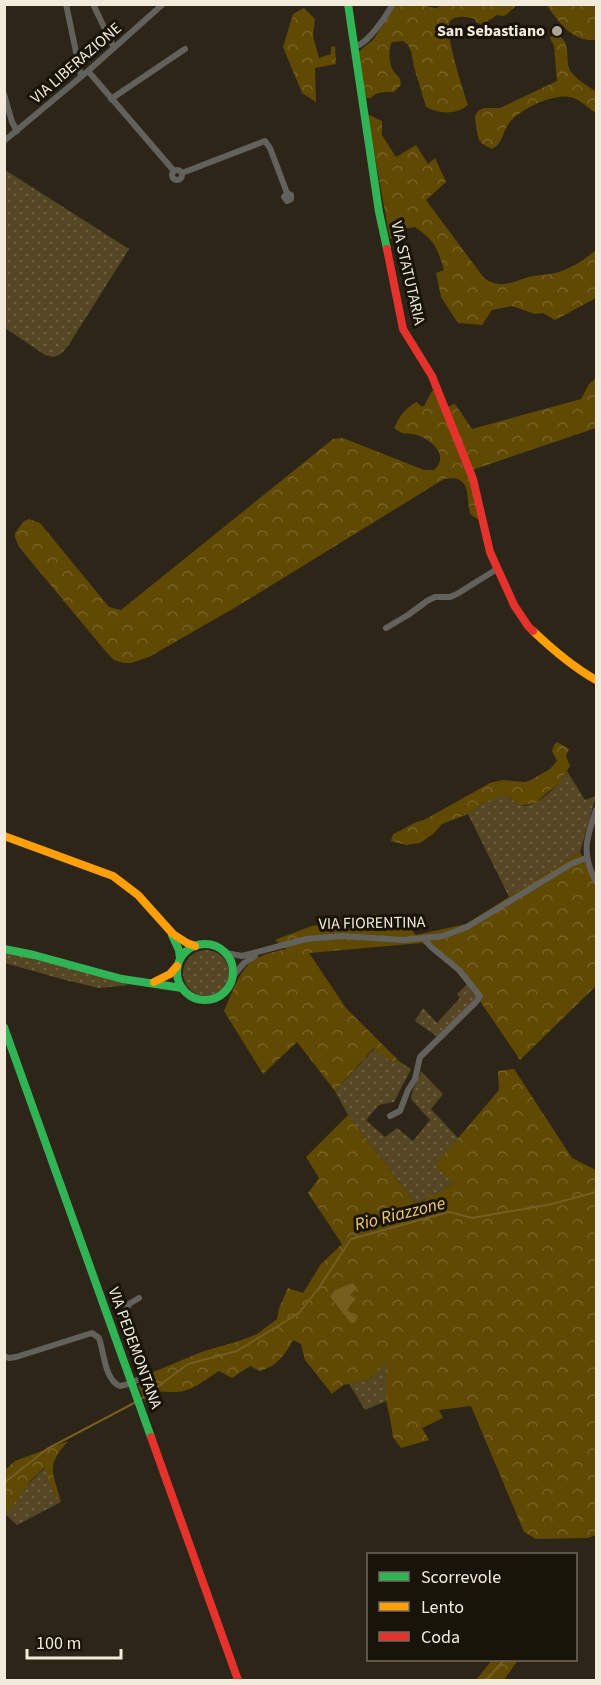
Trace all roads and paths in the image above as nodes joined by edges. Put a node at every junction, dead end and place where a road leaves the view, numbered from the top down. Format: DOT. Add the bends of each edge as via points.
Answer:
graph roads {
  1 [pos="66,4"];
  2 [pos="93,4"];
  3 [pos="164,4"];
  4 [pos="348,4"];
  5 [pos="393,4"];
  6 [pos="355,47"];
  7 [pos="114,48"];
  8 [pos="185,49"];
  9 [pos="88,71"];
  10 [pos="81,76"];
  11 [pos="4,94"];
  12 [pos="111,99"];
  13 [pos="17,131"];
  14 [pos="4,141"];
  15 [pos="287,193"];
  16 [pos="497,568"];
  17 [pos="386,628"];
  18 [pos="597,680"];
  19 [pos="597,810"];
  20 [pos="4,836"];
  21 [pos="586,858"];
  22 [pos="597,882"];
  23 [pos="171,933"];
  24 [pos="425,939"];
  25 [pos="195,946"];
  26 [pos="4,949"];
  27 [pos="226,953"];
  28 [pos="258,954"];
  29 [pos="179,962"];
  30 [pos="234,975"];
  31 [pos="154,982"];
  32 [pos="182,988"];
  33 [pos="4,1027"];
  34 [pos="390,1116"];
  35 [pos="139,1298"];
  36 [pos="4,1356"];
  37 [pos="238,1680"];
  1 -- 10 [label="street"];
  2 -- 7 [label="street"];
  3 -- 7 [label="street, VIA LIBERAZIONE"];
  4 -- 6 [label="street, VIA STATUTARIA"];
  5 -- 6 [label="street" via="364,43"];
  6 -- 16 [label="street, VIA STATUTARIA" via="379,212 403,329 432,376 473,478"];
  7 -- 9 [label="street, VIA LIBERAZIONE"];
  8 -- 12 [label="street"];
  9 -- 10 [label="street, VIA LIBERAZIONE"];
  9 -- 12 [label="street"];
  10 -- 13 [label="street, VIA LIBERAZIONE"];
  11 -- 13 [label="street"];
  12 -- 15 [label="street" via="174,171 182,173 265,141"];
  13 -- 14 [label="street, VIA LIBERAZIONE"];
  16 -- 17 [label="street" via="454,596 426,601"];
  16 -- 18 [label="street, VIA STATUTARIA" via="528,626 556,652"];
  19 -- 21 [label="street" via="587,840"];
  20 -- 23 [label="street" via="113,876 139,896"];
  21 -- 22 [label="street"];
  21 -- 24 [label="street, VIA FIORENTINA" via="467,927"];
  23 -- 25 [label="street, VIA FIORENTINA"];
  23 -- 29 [label="street" via="179,950"];
  24 -- 28 [label="street, VIA FIORENTINA" via="306,939"];
  24 -- 34 [label="street" via="480,996 420,1057 400,1111"];
  25 -- 27 [label="street, VIA FIORENTINA" via="212,944"];
  25 -- 29 [label="street"];
  26 -- 31 [label="street, VIA FIORENTINA" via="125,980"];
  27 -- 28 [label="street, VIA FIORENTINA" via="242,957"];
  27 -- 30 [label="street"];
  28 -- 30 [label="street, VIA FIORENTINA"];
  29 -- 31 [label="street" via="170,974"];
  29 -- 32 [label="street" via="177,977"];
  30 -- 32 [label="street, VIA FIORENTINA" via="225,992 213,1000 193,998"];
  31 -- 32 [label="street, VIA FIORENTINA"];
  33 -- 37 [label="street, VIA PEDEMONTANA"];
  35 -- 36 [label="street" via="129,1304 123,1326 144,1366 140,1379 120,1386 113,1383 99,1338 92,1333 16,1357"];
}
